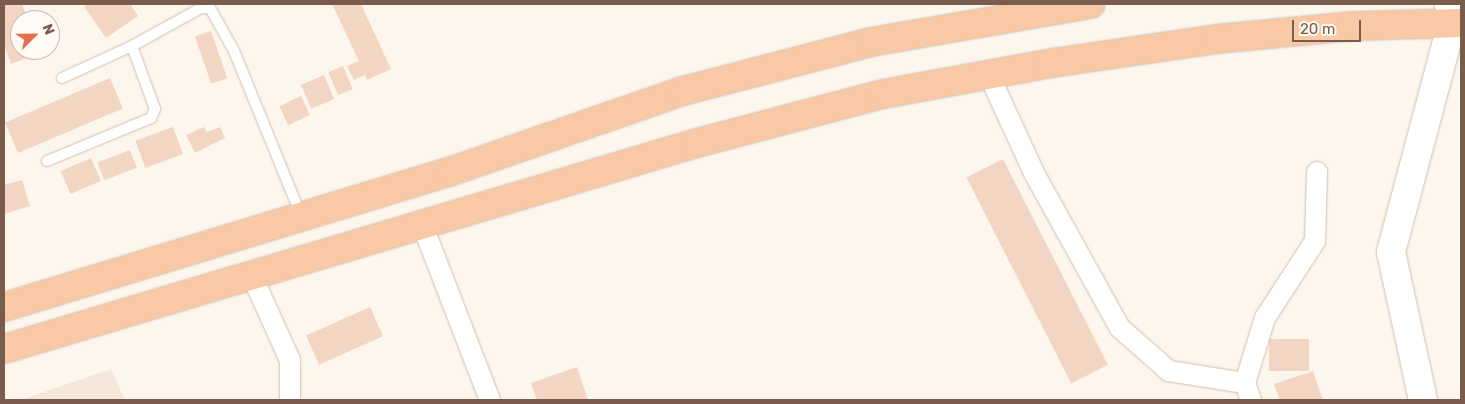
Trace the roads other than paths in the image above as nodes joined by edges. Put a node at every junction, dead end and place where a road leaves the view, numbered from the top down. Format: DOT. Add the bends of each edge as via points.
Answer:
graph roads {
  1 [pos="1091,4"];
  2 [pos="1454,16"];
  3 [pos="132,46"];
  4 [pos="989,75"];
  5 [pos="62,78"];
  6 [pos="47,161"];
  7 [pos="1317,172"];
  8 [pos="302,216"];
  9 [pos="422,224"];
  10 [pos="252,276"];
  11 [pos="4,307"];
  12 [pos="4,349"];
  13 [pos="1248,392"];
  14 [pos="290,400"];
  15 [pos="490,400"];
  16 [pos="1423,400"];
  1 -- 8 [label="highway" via="871,42 683,91 449,172"];
  2 -- 4 [label="highway" via="1216,39"];
  2 -- 16 [label="main road" via="1391,252"];
  3 -- 5 [label="lane"];
  3 -- 6 [label="lane" via="155,109 151,118"];
  3 -- 8 [label="lane" via="201,8 210,8 234,51"];
  4 -- 9 [label="highway" via="883,94 697,143"];
  4 -- 13 [label="street" via="1034,173 1120,328 1168,371"];
  7 -- 13 [label="street" via="1315,241 1265,318"];
  8 -- 11 [label="highway"];
  9 -- 10 [label="highway"];
  9 -- 15 [label="street"];
  10 -- 12 [label="highway"];
  10 -- 14 [label="street" via="290,360"];
}
